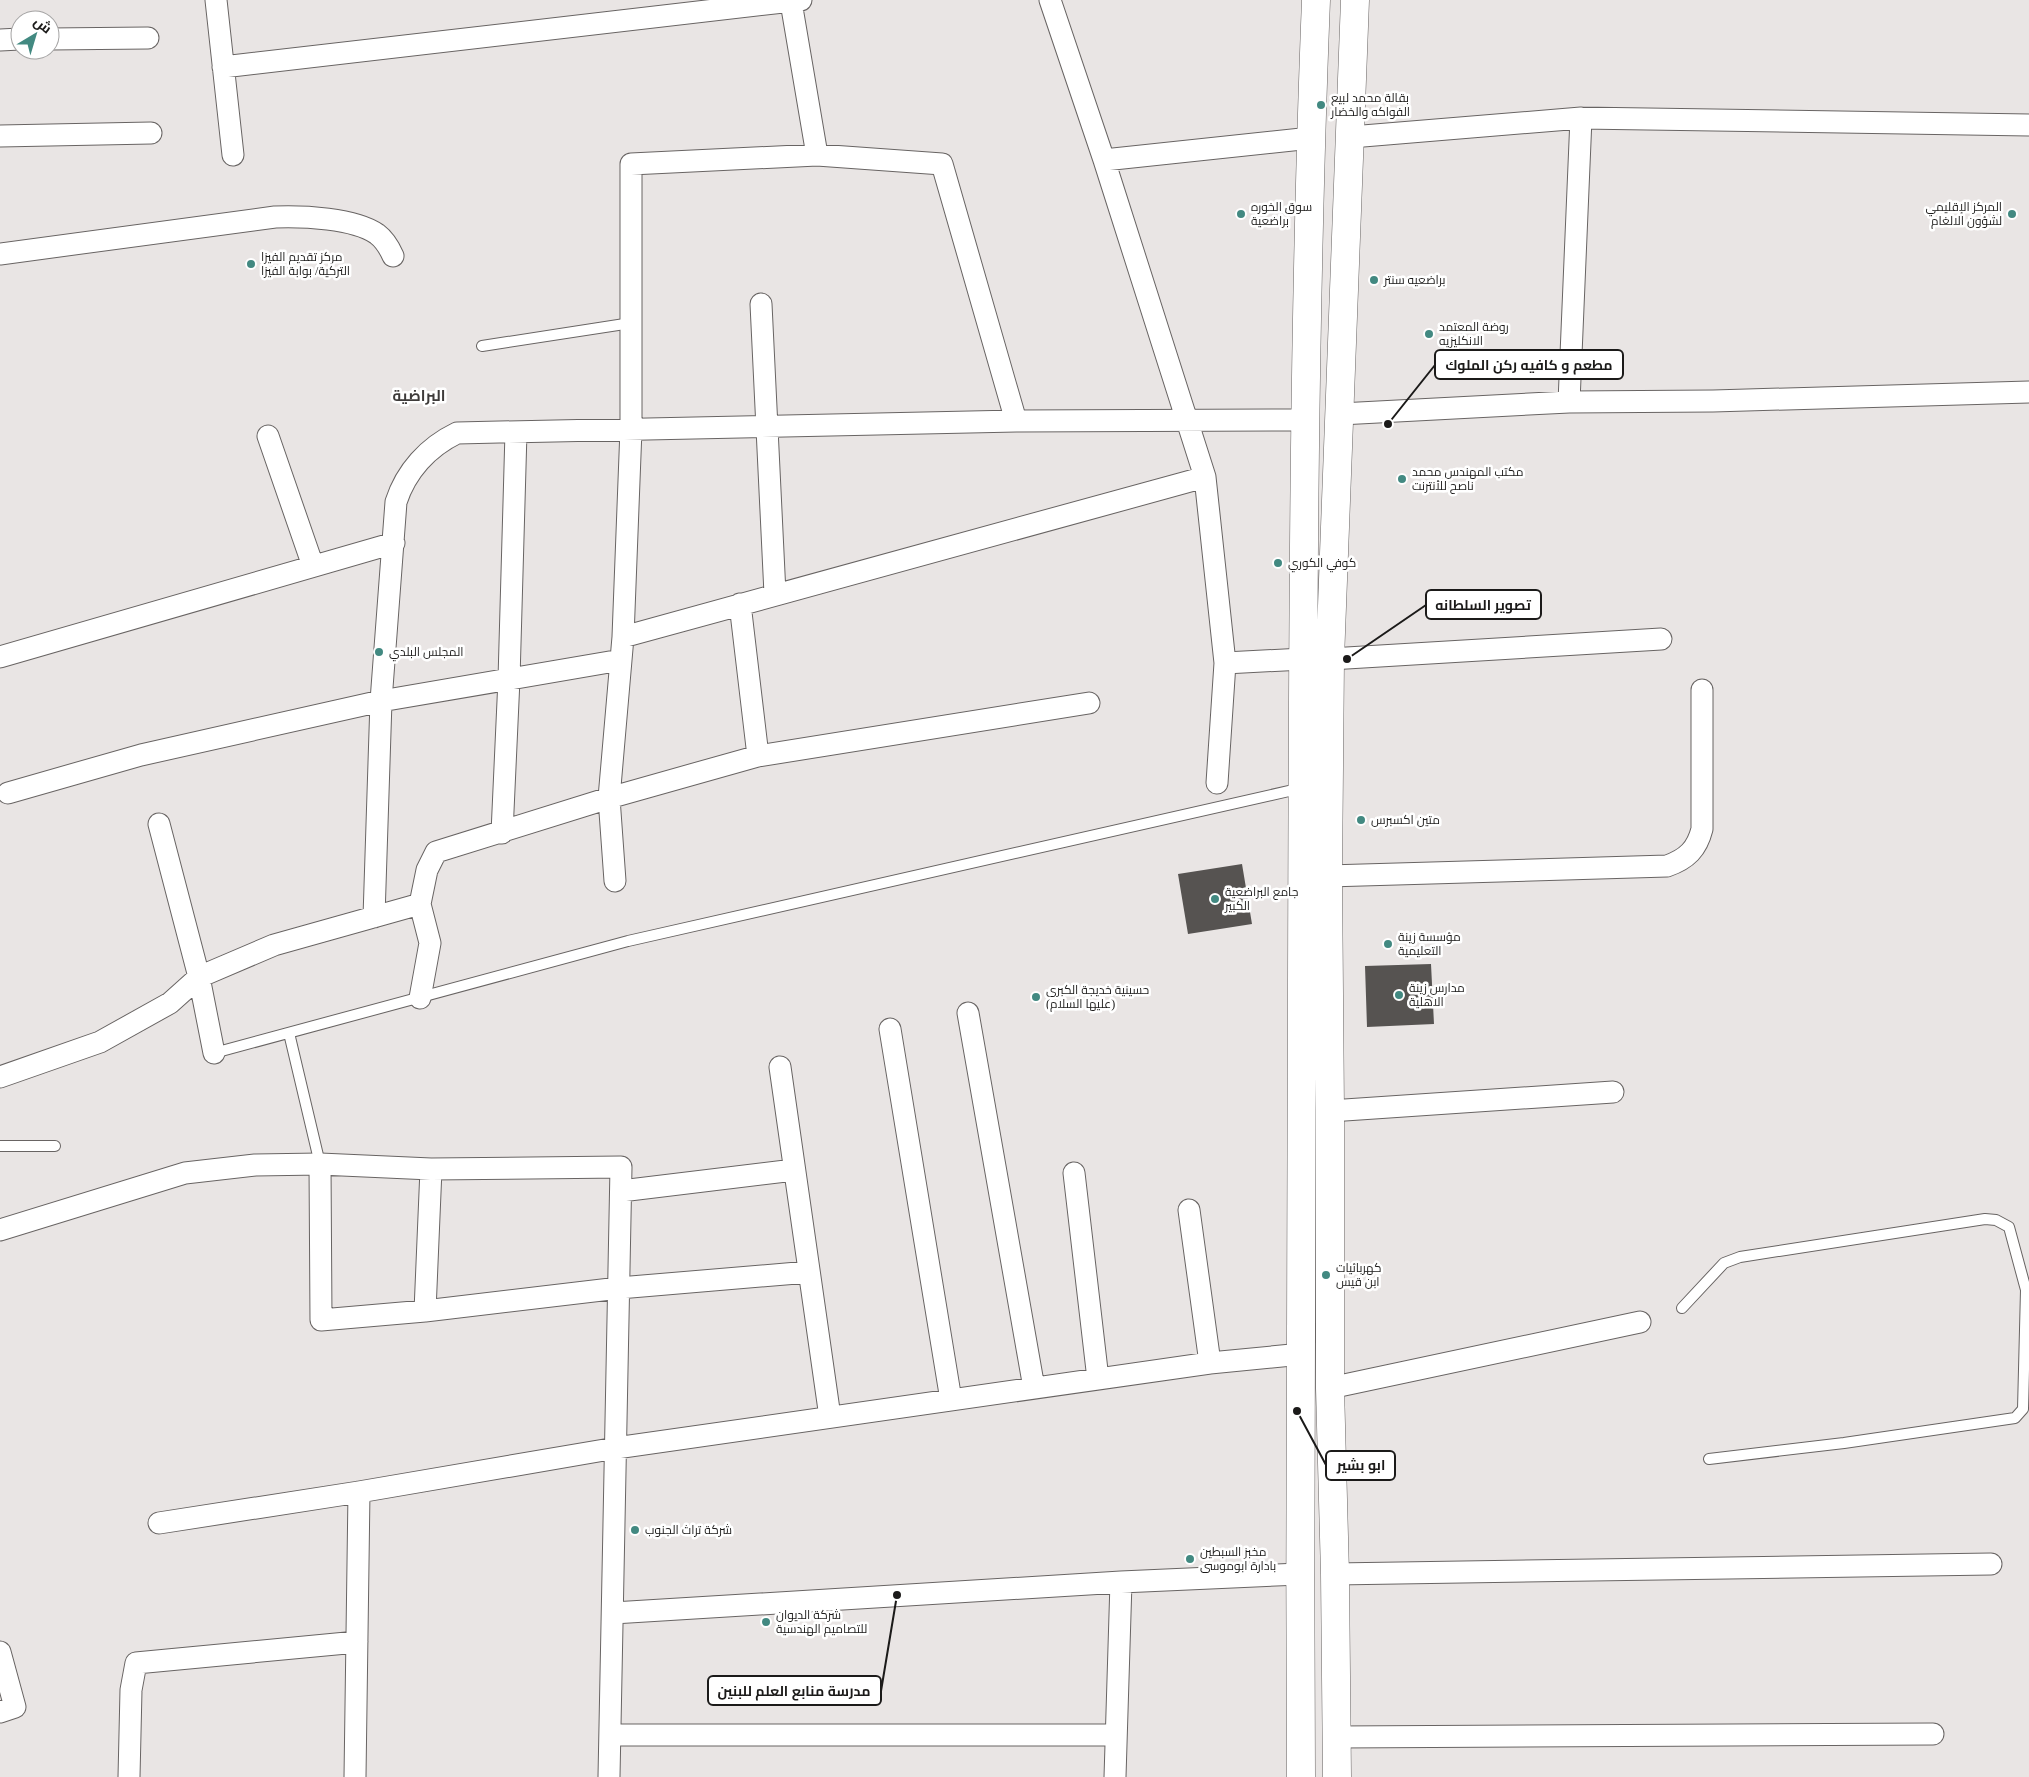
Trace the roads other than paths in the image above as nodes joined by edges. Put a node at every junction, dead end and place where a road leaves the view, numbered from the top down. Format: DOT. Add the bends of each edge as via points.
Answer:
graph roads {
  1 [pos="216,0"];
  2 [pos="1050,0"];
  3 [pos="1316,0"];
  4 [pos="1355,0"];
  5 [pos="796,1"];
  6 [pos="1315,34"];
  7 [pos="1353,36"];
  8 [pos="148,38"];
  9 [pos="60,39"];
  10 [pos="223,67"];
  11 [pos="1581,118"];
  12 [pos="2029,125"];
  13 [pos="151,133"];
  14 [pos="0,136"];
  15 [pos="1351,137"];
  16 [pos="1311,138"];
  17 [pos="234,155"];
  18 [pos="817,155"];
  19 [pos="1104,160"];
  20 [pos="0,254"];
  21 [pos="392,256"];
  22 [pos="761,304"];
  23 [pos="631,323"];
  24 [pos="482,346"];
  25 [pos="2029,392"];
  26 [pos="1569,402"];
  27 [pos="1340,414"];
  28 [pos="1188,419"];
  29 [pos="1306,420"];
  30 [pos="1016,421"];
  31 [pos="767,426"];
  32 [pos="631,429"];
  33 [pos="516,432"];
  34 [pos="268,436"];
  35 [pos="1204,477"];
  36 [pos="394,544"];
  37 [pos="313,566"];
  38 [pos="775,594"];
  39 [pos="740,604"];
  40 [pos="622,637"];
  41 [pos="1661,639"];
  42 [pos="0,657"];
  43 [pos="1304,658"];
  44 [pos="1330,659"];
  45 [pos="621,660"];
  46 [pos="1225,663"];
  47 [pos="509,679"];
  48 [pos="1702,690"];
  49 [pos="381,701"];
  50 [pos="1089,703"];
  51 [pos="758,756"];
  52 [pos="1217,783"];
  53 [pos="1303,787"];
  54 [pos="8,793"];
  55 [pos="609,798"];
  56 [pos="159,824"];
  57 [pos="502,832"];
  58 [pos="1328,876"];
  59 [pos="615,881"];
  60 [pos="420,904"];
  61 [pos="374,918"];
  62 [pos="199,977"];
  63 [pos="420,998"];
  64 [pos="968,1013"];
  65 [pos="890,1029"];
  66 [pos="289,1033"];
  67 [pos="214,1053"];
  68 [pos="780,1067"];
  69 [pos="0,1077"];
  70 [pos="1613,1092"];
  71 [pos="1330,1110"];
  72 [pos="0,1146"];
  73 [pos="55,1146"];
  74 [pos="320,1164"];
  75 [pos="431,1169"];
  76 [pos="794,1170"];
  77 [pos="1074,1173"];
  78 [pos="620,1190"];
  79 [pos="1189,1210"];
  80 [pos="0,1230"];
  81 [pos="809,1272"];
  82 [pos="619,1288"];
  83 [pos="2027,1290"];
  84 [pos="1682,1308"];
  85 [pos="425,1311"];
  86 [pos="1640,1322"];
  87 [pos="1302,1354"];
  88 [pos="1210,1363"];
  89 [pos="1098,1379"];
  90 [pos="1034,1388"];
  91 [pos="1330,1388"];
  92 [pos="952,1400"];
  93 [pos="830,1417"];
  94 [pos="616,1448"];
  95 [pos="1709,1459"];
  96 [pos="359,1492"];
  97 [pos="159,1523"];
  98 [pos="1991,1564"];
  99 [pos="1300,1574"];
  100 [pos="1335,1574"];
  101 [pos="1121,1582"];
  102 [pos="613,1613"];
  103 [pos="357,1642"];
  104 [pos="0,1652"];
  105 [pos="0,1712"];
  106 [pos="1933,1734"];
  107 [pos="610,1735"];
  108 [pos="1116,1735"];
  109 [pos="1337,1737"];
  110 [pos="129,1777"];
  111 [pos="355,1777"];
  112 [pos="609,1777"];
  113 [pos="1115,1777"];
  114 [pos="1301,1777"];
  115 [pos="1337,1777"];
  1 -- 10 [label="street"];
  2 -- 19 [label="street"];
  3 -- 6 [label="main road"];
  4 -- 7 [label="main road"];
  5 -- 10 [label="street"];
  5 -- 18 [label="street"];
  6 -- 7 [label="main road"];
  6 -- 16 [label="main road"];
  7 -- 15 [label="main road"];
  8 -- 9 [label="street"];
  10 -- 17 [label="street"];
  11 -- 12 [label="street"];
  11 -- 15 [label="street"];
  11 -- 26 [label="street"];
  13 -- 14 [label="street"];
  15 -- 27 [label="main road"];
  16 -- 19 [label="street"];
  16 -- 29 [label="main road"];
  18 -- 23 [label="street" via="631,164"];
  18 -- 30 [label="street" via="942,164"];
  19 -- 28 [label="street"];
  20 -- 21 [label="street" via="300,216 370,230 384,241"];
  22 -- 31 [label="street"];
  23 -- 24 [label="lane"];
  23 -- 32 [label="street"];
  25 -- 26 [label="street" via="1713,402"];
  26 -- 27 [label="street"];
  27 -- 44 [label="main road"];
  28 -- 29 [label="street"];
  28 -- 30 [label="street"];
  28 -- 35 [label="street"];
  29 -- 43 [label="main road"];
  30 -- 31 [label="street"];
  31 -- 32 [label="street"];
  31 -- 38 [label="street"];
  32 -- 33 [label="street"];
  32 -- 40 [label="street"];
  33 -- 36 [label="street" via="456,433 430,451 402,484 396,502"];
  33 -- 47 [label="street"];
  34 -- 37 [label="street"];
  35 -- 38 [label="street"];
  35 -- 46 [label="street"];
  36 -- 37 [label="street"];
  36 -- 49 [label="street"];
  37 -- 42 [label="street"];
  38 -- 39 [label="street"];
  39 -- 40 [label="street"];
  39 -- 51 [label="street"];
  40 -- 45 [label="street"];
  41 -- 44 [label="street"];
  43 -- 46 [label="street"];
  43 -- 53 [label="main road"];
  44 -- 58 [label="main road"];
  45 -- 47 [label="street"];
  45 -- 55 [label="street"];
  46 -- 52 [label="street"];
  47 -- 49 [label="street"];
  47 -- 57 [label="street"];
  48 -- 58 [label="street" via="1702,829 1691,853 1680,861 1667,866"];
  49 -- 54 [label="street" via="141,755"];
  49 -- 61 [label="street"];
  50 -- 51 [label="street"];
  51 -- 55 [label="street"];
  53 -- 63 [label="lane" via="628,941"];
  53 -- 87 [label="main road"];
  55 -- 57 [label="street"];
  55 -- 59 [label="street"];
  56 -- 62 [label="street"];
  57 -- 60 [label="street" via="436,852 427,870"];
  58 -- 71 [label="main road"];
  60 -- 61 [label="street"];
  60 -- 63 [label="street" via="430,943"];
  61 -- 62 [label="street" via="274,945"];
  62 -- 67 [label="street"];
  62 -- 69 [label="street" via="170,1003 100,1042"];
  63 -- 66 [label="lane"];
  64 -- 90 [label="street"];
  65 -- 92 [label="street"];
  66 -- 67 [label="lane"];
  66 -- 74 [label="lane"];
  68 -- 76 [label="street"];
  70 -- 71 [label="street"];
  71 -- 91 [label="main road"];
  72 -- 73 [label="lane"];
  74 -- 75 [label="street"];
  74 -- 80 [label="street" via="255,1164 185,1173"];
  74 -- 85 [label="street" via="321,1320"];
  75 -- 78 [label="street" via="621,1167"];
  75 -- 85 [label="street"];
  76 -- 78 [label="street"];
  76 -- 81 [label="street"];
  77 -- 89 [label="street"];
  78 -- 82 [label="street"];
  79 -- 88 [label="street"];
  81 -- 82 [label="street"];
  81 -- 93 [label="street"];
  82 -- 85 [label="street"];
  82 -- 94 [label="street"];
  83 -- 84 [label="lane" via="2009,1227 1996,1220 1985,1219 1740,1257 1724,1263"];
  83 -- 95 [label="lane" via="2023,1409 2015,1418"];
  86 -- 91 [label="street"];
  87 -- 88 [label="street"];
  87 -- 99 [label="main road"];
  88 -- 89 [label="street"];
  89 -- 90 [label="street"];
  90 -- 92 [label="street"];
  91 -- 100 [label="main road"];
  92 -- 93 [label="street"];
  93 -- 94 [label="street"];
  94 -- 96 [label="street"];
  94 -- 102 [label="street"];
  96 -- 97 [label="street"];
  96 -- 103 [label="street"];
  98 -- 100 [label="street"];
  99 -- 100 [label="main road"];
  99 -- 101 [label="street"];
  99 -- 114 [label="main road"];
  100 -- 109 [label="main road"];
  101 -- 102 [label="street"];
  101 -- 108 [label="street"];
  102 -- 107 [label="street"];
  103 -- 110 [label="street" via="136,1663 131,1690"];
  103 -- 111 [label="street"];
  104 -- 105 [label="street" via="15,1707"];
  106 -- 109 [label="street"];
  107 -- 108 [label="street"];
  107 -- 112 [label="street"];
  108 -- 113 [label="street"];
  109 -- 115 [label="main road"];
}
